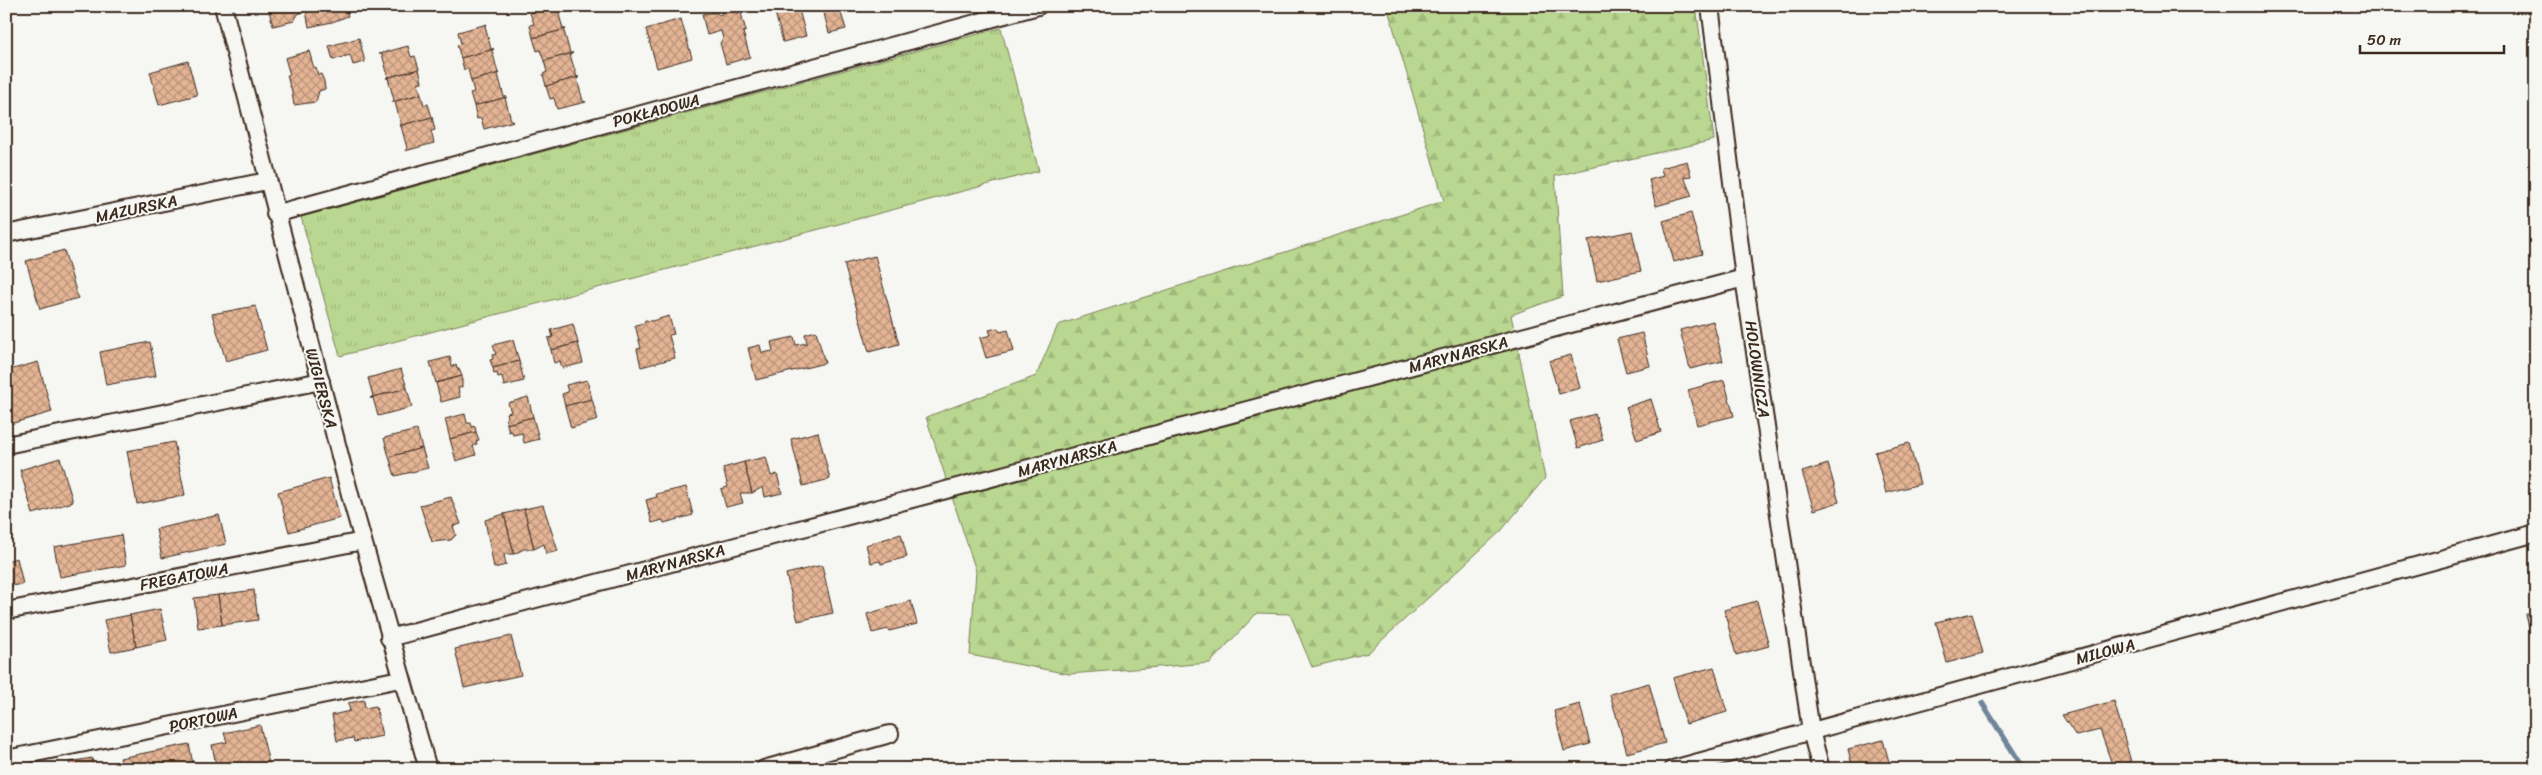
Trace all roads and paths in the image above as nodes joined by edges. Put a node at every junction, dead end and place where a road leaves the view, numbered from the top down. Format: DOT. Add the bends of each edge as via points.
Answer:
graph roads {
  1 [pos="223,6"];
  2 [pos="1038,6"];
  3 [pos="1710,6"];
  4 [pos="267,181"];
  5 [pos="275,214"];
  6 [pos="6,234"];
  7 [pos="1744,278"];
  8 [pos="321,381"];
  9 [pos="6,445"];
  10 [pos="2536,533"];
  11 [pos="362,541"];
  12 [pos="6,612"];
  13 [pos="389,638"];
  14 [pos="400,678"];
  15 [pos="1811,731"];
  16 [pos="890,734"];
  17 [pos="6,759"];
  18 [pos="428,769"];
  19 [pos="764,769"];
  20 [pos="1674,769"];
  21 [pos="1821,769"];
  1 -- 4 [label="street, WIGIERSKA"];
  2 -- 5 [label="street, POKŁADOWA"];
  3 -- 7 [label="street, HOLOWNICZA"];
  4 -- 5 [label="street, WIGIERSKA"];
  4 -- 6 [label="street, MAZURSKA"];
  5 -- 8 [label="street, WIGIERSKA"];
  7 -- 13 [label="street, MARYNARSKA"];
  7 -- 15 [label="street, HOLOWNICZA"];
  8 -- 9 [label="street"];
  8 -- 11 [label="street, WIGIERSKA"];
  10 -- 15 [label="street, MILOWA"];
  11 -- 12 [label="street, FREGATOWA"];
  11 -- 13 [label="street, WIGIERSKA"];
  13 -- 14 [label="street, WIGIERSKA"];
  14 -- 17 [label="street, PORTOWA"];
  14 -- 18 [label="street, WIGIERSKA"];
  15 -- 20 [label="street, MILOWA"];
  15 -- 21 [label="street, HOLOWNICZA"];
  16 -- 19 [label="street"];
}
